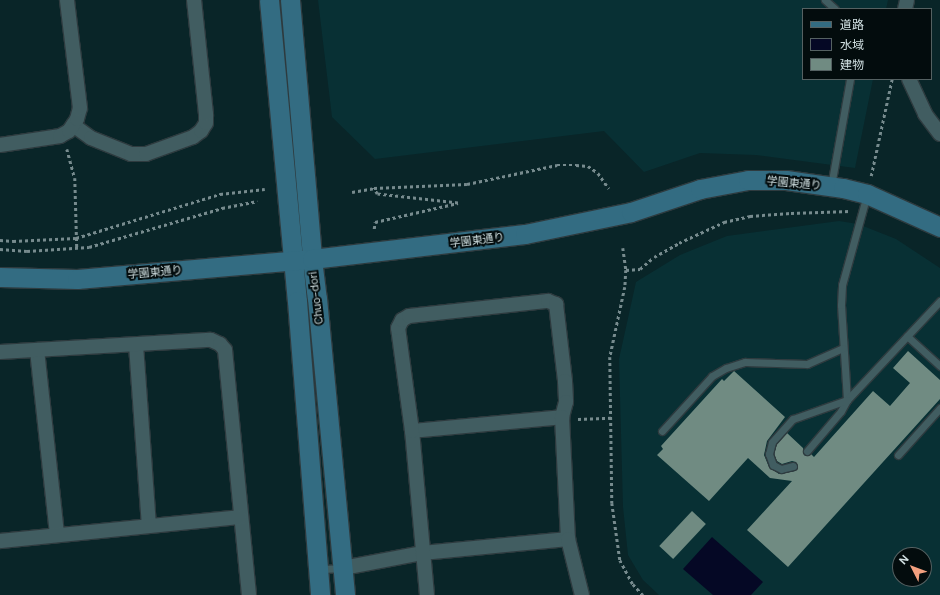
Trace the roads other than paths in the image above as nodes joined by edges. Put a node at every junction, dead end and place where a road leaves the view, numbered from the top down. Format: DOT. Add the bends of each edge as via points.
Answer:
graph roads {
  1 [pos="67,0"];
  2 [pos="194,0"];
  3 [pos="269,0"];
  4 [pos="290,0"];
  5 [pos="825,0"];
  6 [pos="834,8"];
  7 [pos="850,80"];
  8 [pos="909,80"];
  9 [pos="73,125"];
  10 [pos="940,134"];
  11 [pos="0,145"];
  12 [pos="831,186"];
  13 [pos="867,194"];
  14 [pos="940,227"];
  15 [pos="312,259"];
  16 [pos="292,260"];
  17 [pos="0,277"];
  18 [pos="940,301"];
  19 [pos="907,336"];
  20 [pos="136,345"];
  21 [pos="844,348"];
  22 [pos="37,350"];
  23 [pos="0,352"];
  24 [pos="940,366"];
  25 [pos="847,400"];
  26 [pos="940,408"];
  27 [pos="562,417"];
  28 [pos="412,431"];
  29 [pos="662,431"];
  30 [pos="807,451"];
  31 [pos="898,454"];
  32 [pos="793,466"];
  33 [pos="240,516"];
  34 [pos="149,526"];
  35 [pos="57,536"];
  36 [pos="568,539"];
  37 [pos="0,541"];
  38 [pos="422,553"];
  39 [pos="343,568"];
  40 [pos="318,569"];
  41 [pos="249,595"];
  42 [pos="320,595"];
  43 [pos="345,595"];
  44 [pos="426,595"];
  45 [pos="582,595"];
  1 -- 9 [label="street" via="80,108"];
  2 -- 9 [label="street" via="206,114 206,123 201,131 193,138 146,154 131,154 91,138"];
  3 -- 16 [label="street, Chuo-dori"];
  4 -- 15 [label="street, Chuo-dori"];
  5 -- 6 [label="lane"];
  7 -- 12 [label="lane"];
  8 -- 10 [label="street" via="925,114"];
  9 -- 11 [label="street" via="60,136"];
  12 -- 13 [label="street, 学園東通り"];
  12 -- 15 [label="street, 学園東通り" via="786,180 748,180 700,189 631,212 526,234"];
  13 -- 14 [label="street, 学園東通り"];
  13 -- 21 [label="lane" via="842,285"];
  15 -- 16 [label="street, 学園東通り"];
  15 -- 39 [label="street, Chuo-dori"];
  16 -- 17 [label="street, 学園東通り" via="77,279"];
  16 -- 40 [label="street, Chuo-dori"];
  18 -- 19 [label="lane"];
  19 -- 24 [label="lane"];
  19 -- 25 [label="lane"];
  20 -- 22 [label="street"];
  20 -- 33 [label="street" via="211,340 225,350"];
  20 -- 34 [label="street"];
  21 -- 25 [label="lane"];
  21 -- 29 [label="lane" via="808,364 745,362 726,368 712,376"];
  22 -- 23 [label="street"];
  22 -- 35 [label="street"];
  25 -- 30 [label="lane" via="841,411"];
  25 -- 32 [label="lane" via="793,419 772,442 768,454 773,465 781,469"];
  26 -- 31 [label="lane"];
  27 -- 28 [label="street"];
  27 -- 28 [label="street" via="566,402 565,381 556,304 548,301 409,316 402,320 398,328"];
  27 -- 36 [label="street"];
  28 -- 38 [label="street"];
  33 -- 34 [label="street"];
  33 -- 41 [label="street"];
  34 -- 35 [label="street"];
  35 -- 37 [label="street"];
  36 -- 38 [label="street"];
  36 -- 45 [label="street"];
  38 -- 39 [label="street"];
  38 -- 44 [label="street"];
  39 -- 40 [label="lane"];
  39 -- 43 [label="street, Chuo-dori"];
  40 -- 42 [label="street, Chuo-dori"];
}
